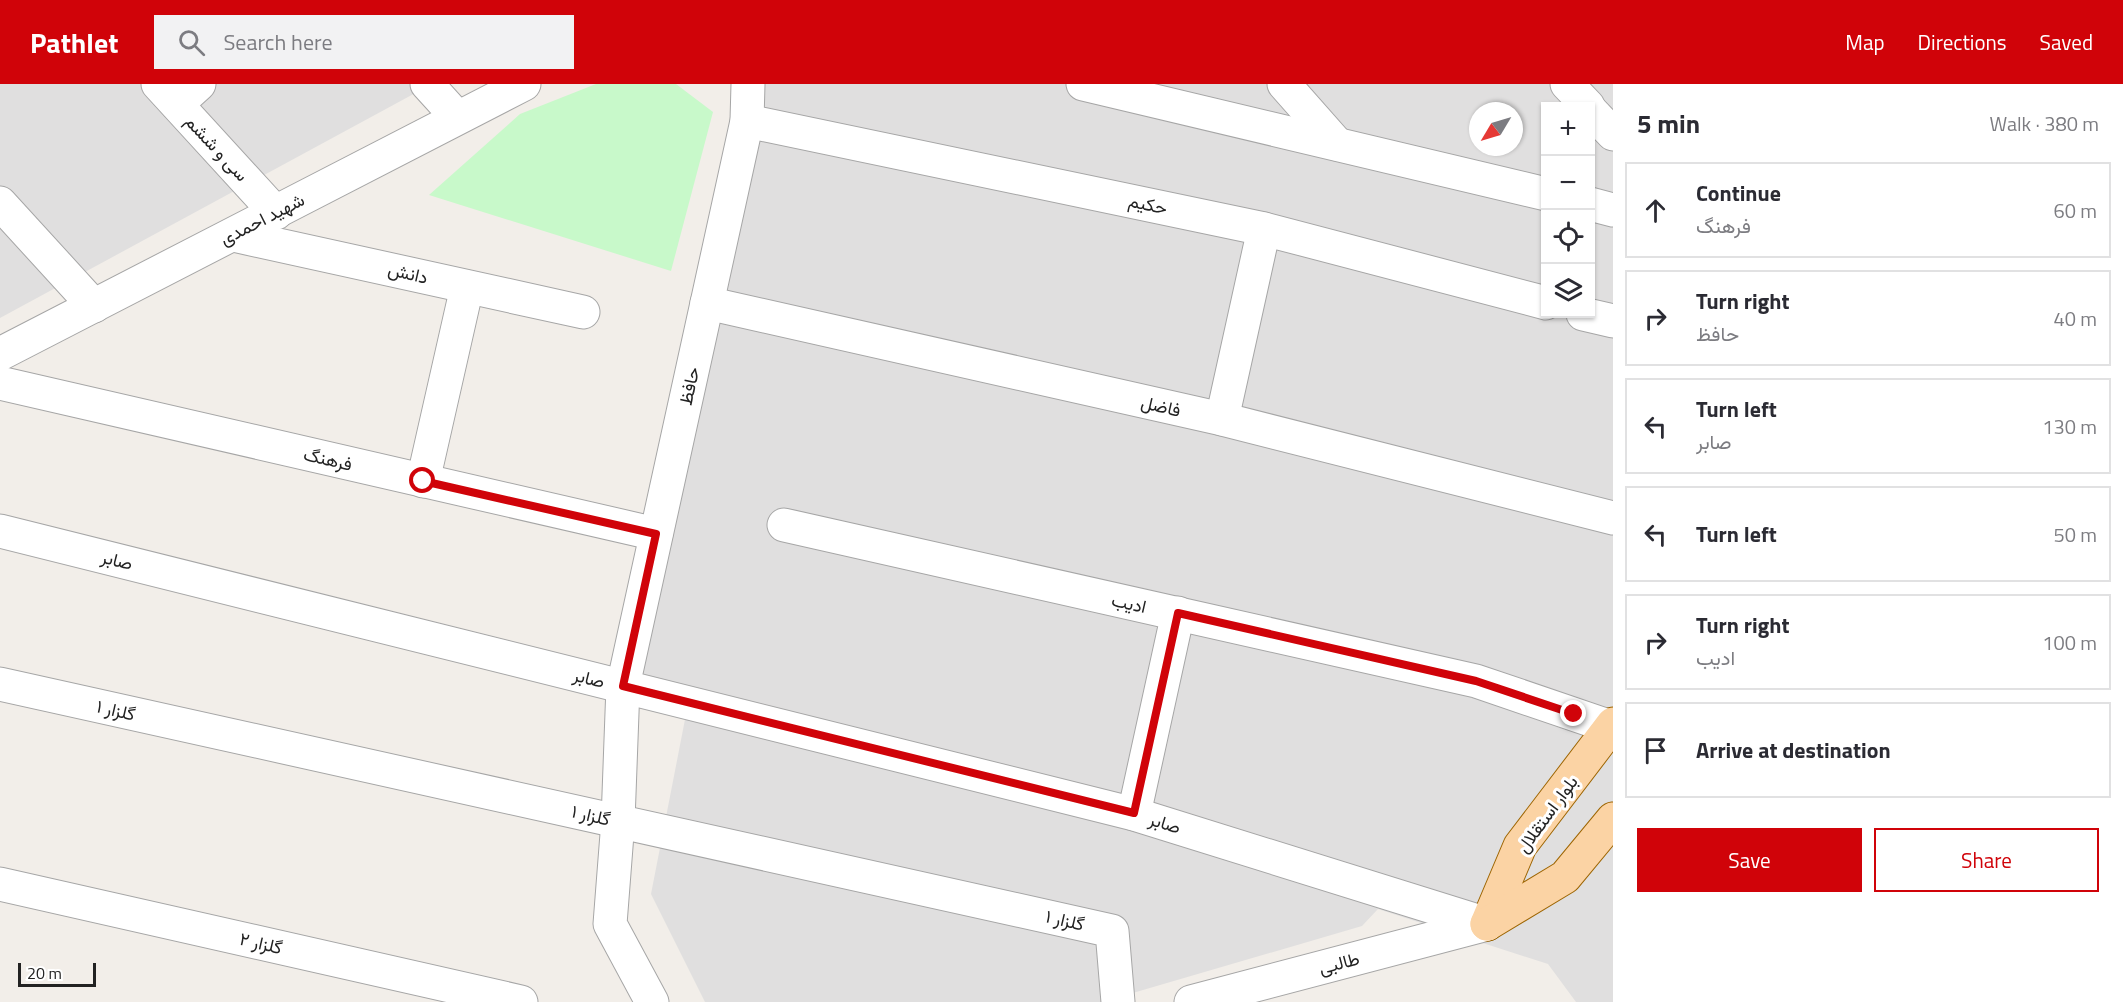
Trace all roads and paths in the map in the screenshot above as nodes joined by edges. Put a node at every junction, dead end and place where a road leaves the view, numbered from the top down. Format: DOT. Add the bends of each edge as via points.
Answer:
graph roads {
  1 [pos="427,84"];
  2 [pos="524,84"];
  3 [pos="748,84"];
  4 [pos="1083,84"];
  5 [pos="1284,84"];
  6 [pos="1567,84"];
  7 [pos="178,91"];
  8 [pos="1584,102"];
  9 [pos="1595,114"];
  10 [pos="458,117"];
  11 [pos="747,121"];
  12 [pos="1613,134"];
  13 [pos="1337,144"];
  14 [pos="1541,193"];
  15 [pos="0,203"];
  16 [pos="1595,205"];
  17 [pos="1613,210"];
  18 [pos="276,213"];
  19 [pos="1264,229"];
  20 [pos="233,235"];
  21 [pos="467,287"];
  22 [pos="1541,302"];
  23 [pos="707,303"];
  24 [pos="94,306"];
  25 [pos="583,312"];
  26 [pos="1595,317"];
  27 [pos="1613,321"];
  28 [pos="0,354"];
  29 [pos="0,384"];
  30 [pos="1222,419"];
  31 [pos="423,481"];
  32 [pos="1613,518"];
  33 [pos="784,525"];
  34 [pos="0,531"];
  35 [pos="656,534"];
  36 [pos="1178,613"];
  37 [pos="0,684"];
  38 [pos="623,686"];
  39 [pos="1612,725"];
  40 [pos="1134,813"];
  41 [pos="1613,819"];
  42 [pos="618,821"];
  43 [pos="0,884"];
  44 [pos="1487,924"];
  45 [pos="521,1002"];
  46 [pos="652,1002"];
  47 [pos="1118,1002"];
  48 [pos="1191,1002"];
  1 -- 10 [label="street"];
  2 -- 10 [label="street, شهید احمدی"];
  3 -- 11 [label="street, حافظ"];
  4 -- 13 [label="street"];
  5 -- 13 [label="street"];
  6 -- 8 [label="street"];
  7 -- 18 [label="street, سی و ششم"];
  9 -- 12 [label="street"];
  10 -- 18 [label="street, شهید احمدی"];
  11 -- 19 [label="street, حکیم"];
  11 -- 23 [label="street, حافظ"];
  13 -- 14 [label="street"];
  15 -- 24 [label="street"];
  16 -- 17 [label="street"];
  18 -- 20 [label="street, شهید احمدی"];
  19 -- 22 [label="street, حکیم"];
  19 -- 30 [label="street"];
  20 -- 21 [label="street, دانش"];
  20 -- 24 [label="street, شهید احمدی"];
  21 -- 25 [label="street, دانش"];
  21 -- 31 [label="street"];
  23 -- 30 [label="street, فاضل"];
  23 -- 35 [label="street, حافظ"];
  24 -- 28 [label="street, شهید احمدی"];
  26 -- 27 [label="street"];
  29 -- 31 [label="street, فرهنگ"];
  30 -- 32 [label="street, فاضل"];
  31 -- 35 [label="street, فرهنگ"];
  33 -- 36 [label="street, ادیب"];
  34 -- 38 [label="street, صابر"];
  35 -- 38 [label="street, حافظ"];
  36 -- 39 [label="street, ادیب" via="1476,681"];
  36 -- 40 [label="street"];
  37 -- 42 [label="street, گلزار ۱"];
  38 -- 40 [label="street, صابر"];
  38 -- 42 [label="street, حافظ"];
  39 -- 44 [label="main road, بلوار استقلال" via="1521,846"];
  40 -- 44 [label="street, صابر"];
  41 -- 44 [label="main road" via="1565,877"];
  42 -- 46 [label="street, حافظ" via="610,924"];
  42 -- 47 [label="street, گلزار ۱" via="1112,931"];
  43 -- 45 [label="street, گلزار ۲"];
  44 -- 48 [label="street, طالبی"];
}
